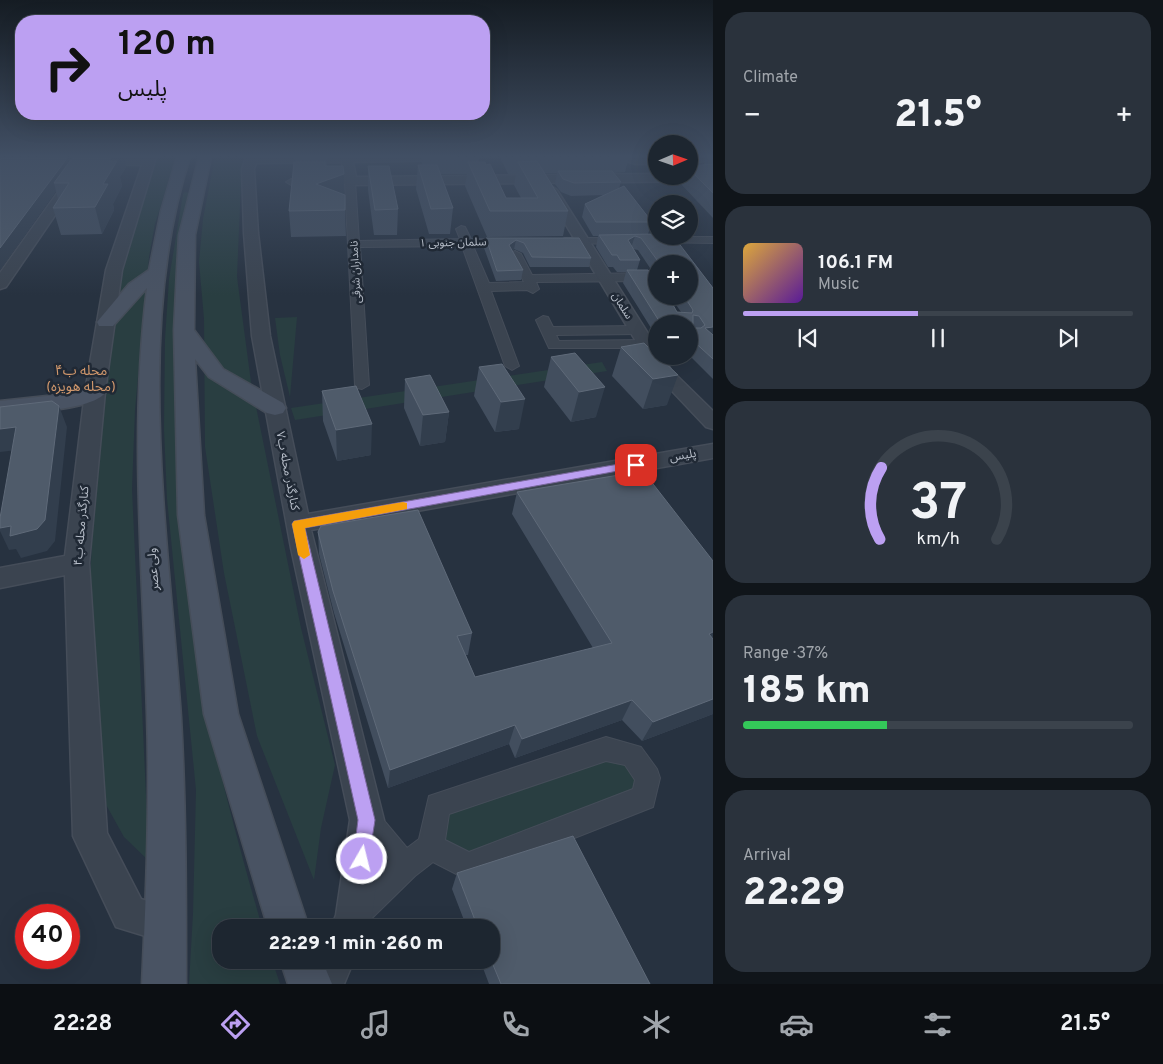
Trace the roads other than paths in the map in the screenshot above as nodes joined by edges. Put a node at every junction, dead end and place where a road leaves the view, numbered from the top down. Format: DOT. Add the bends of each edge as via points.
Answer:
graph roads {
  1 [pos="58,203"];
  2 [pos="135,203"];
  3 [pos="181,203"];
  4 [pos="186,203"];
  5 [pos="250,203"];
  6 [pos="352,203"];
  7 [pos="559,203"];
  8 [pos="461,230"];
  9 [pos="713,240"];
  10 [pos="553,241"];
  11 [pos="582,241"];
  12 [pos="466,242"];
  13 [pos="524,242"];
  14 [pos="355,244"];
  15 [pos="515,254"];
  16 [pos="157,273"];
  17 [pos="602,273"];
  18 [pos="648,275"];
  19 [pos="530,283"];
  20 [pos="0,284"];
  21 [pos="484,287"];
  22 [pos="106,322"];
  23 [pos="184,330"];
  24 [pos="641,337"];
  25 [pos="512,366"];
  26 [pos="362,385"];
  27 [pos="95,392"];
  28 [pos="0,396"];
  29 [pos="0,408"];
  30 [pos="275,408"];
  31 [pos="713,423"];
  32 [pos="713,451"];
  33 [pos="298,524"];
  34 [pos="77,563"];
  35 [pos="0,578"];
  36 [pos="367,820"];
  37 [pos="431,847"];
  38 [pos="405,866"];
  39 [pos="286,919"];
  40 [pos="351,919"];
  41 [pos="354,919"];
  42 [pos="166,924"];
  43 [pos="304,969"];
  44 [pos="331,969"];
  45 [pos="164,984"];
  46 [pos="310,984"];
  47 [pos="325,984"];
  1 -- 20 [label="street"];
  2 -- 22 [label="street, کنارگذر محله ب۴" via="114,270"];
  3 -- 16 [label="main road, ولی عصر"];
  4 -- 23 [label="main road, ولی عصر"];
  5 -- 30 [label="street, کنارگذر محله ب۷" via="261,336"];
  6 -- 14 [label="street, نامداران شرقی"];
  7 -- 11 [label="street, سلمان"];
  8 -- 12 [label="street"];
  9 -- 11 [label="street"];
  10 -- 11 [label="street"];
  11 -- 17 [label="street, سلمان"];
  12 -- 13 [label="street, سلمان جنوبی ۱"];
  12 -- 14 [label="street, سلمان جنوبی ۱"];
  12 -- 21 [label="street"];
  14 -- 26 [label="street, نامداران شرقی"];
  15 -- 19 [label="street"];
  16 -- 22 [label="main road" via="135,288"];
  16 -- 42 [label="main road, ولی عصر" via="149,405 151,519 164,718 168,864"];
  17 -- 18 [label="street" via="646,272"];
  17 -- 19 [label="street"];
  17 -- 24 [label="street, سلمان"];
  19 -- 21 [label="street"];
  21 -- 25 [label="street"];
  22 -- 27 [label="street, کنارگذر محله ب۴"];
  23 -- 30 [label="main road" via="216,373"];
  23 -- 39 [label="main road, ولی عصر" via="191,515 221,714"];
  24 -- 24 [label="street" via="545,326 554,345"];
  24 -- 31 [label="street, سلمان" via="664,373"];
  27 -- 28 [label="main road" via="80,387"];
  27 -- 29 [label="main road" via="79,399"];
  27 -- 34 [label="street, کنارگذر محله ب۴"];
  30 -- 33 [label="street, کنارگذر محله ب۷"];
  32 -- 33 [label="street, پلیس"];
  33 -- 36 [label="street, کنارگذر محله ب۷"];
  34 -- 35 [label="street"];
  34 -- 42 [label="street, کنارگذر محله ب۴" via="90,836 129,914"];
  36 -- 38 [label="street"];
  36 -- 40 [label="street, کنارگذر محله ب۷"];
  37 -- 37 [label="street" via="468,866 644,798 648,778 632,755 606,749 438,805"];
  37 -- 38 [label="street"];
  38 -- 41 [label="street"];
  42 -- 45 [label="main road, ولی عصر"];
  43 -- 46 [label="main road"];
  44 -- 47 [label="street"];
}
